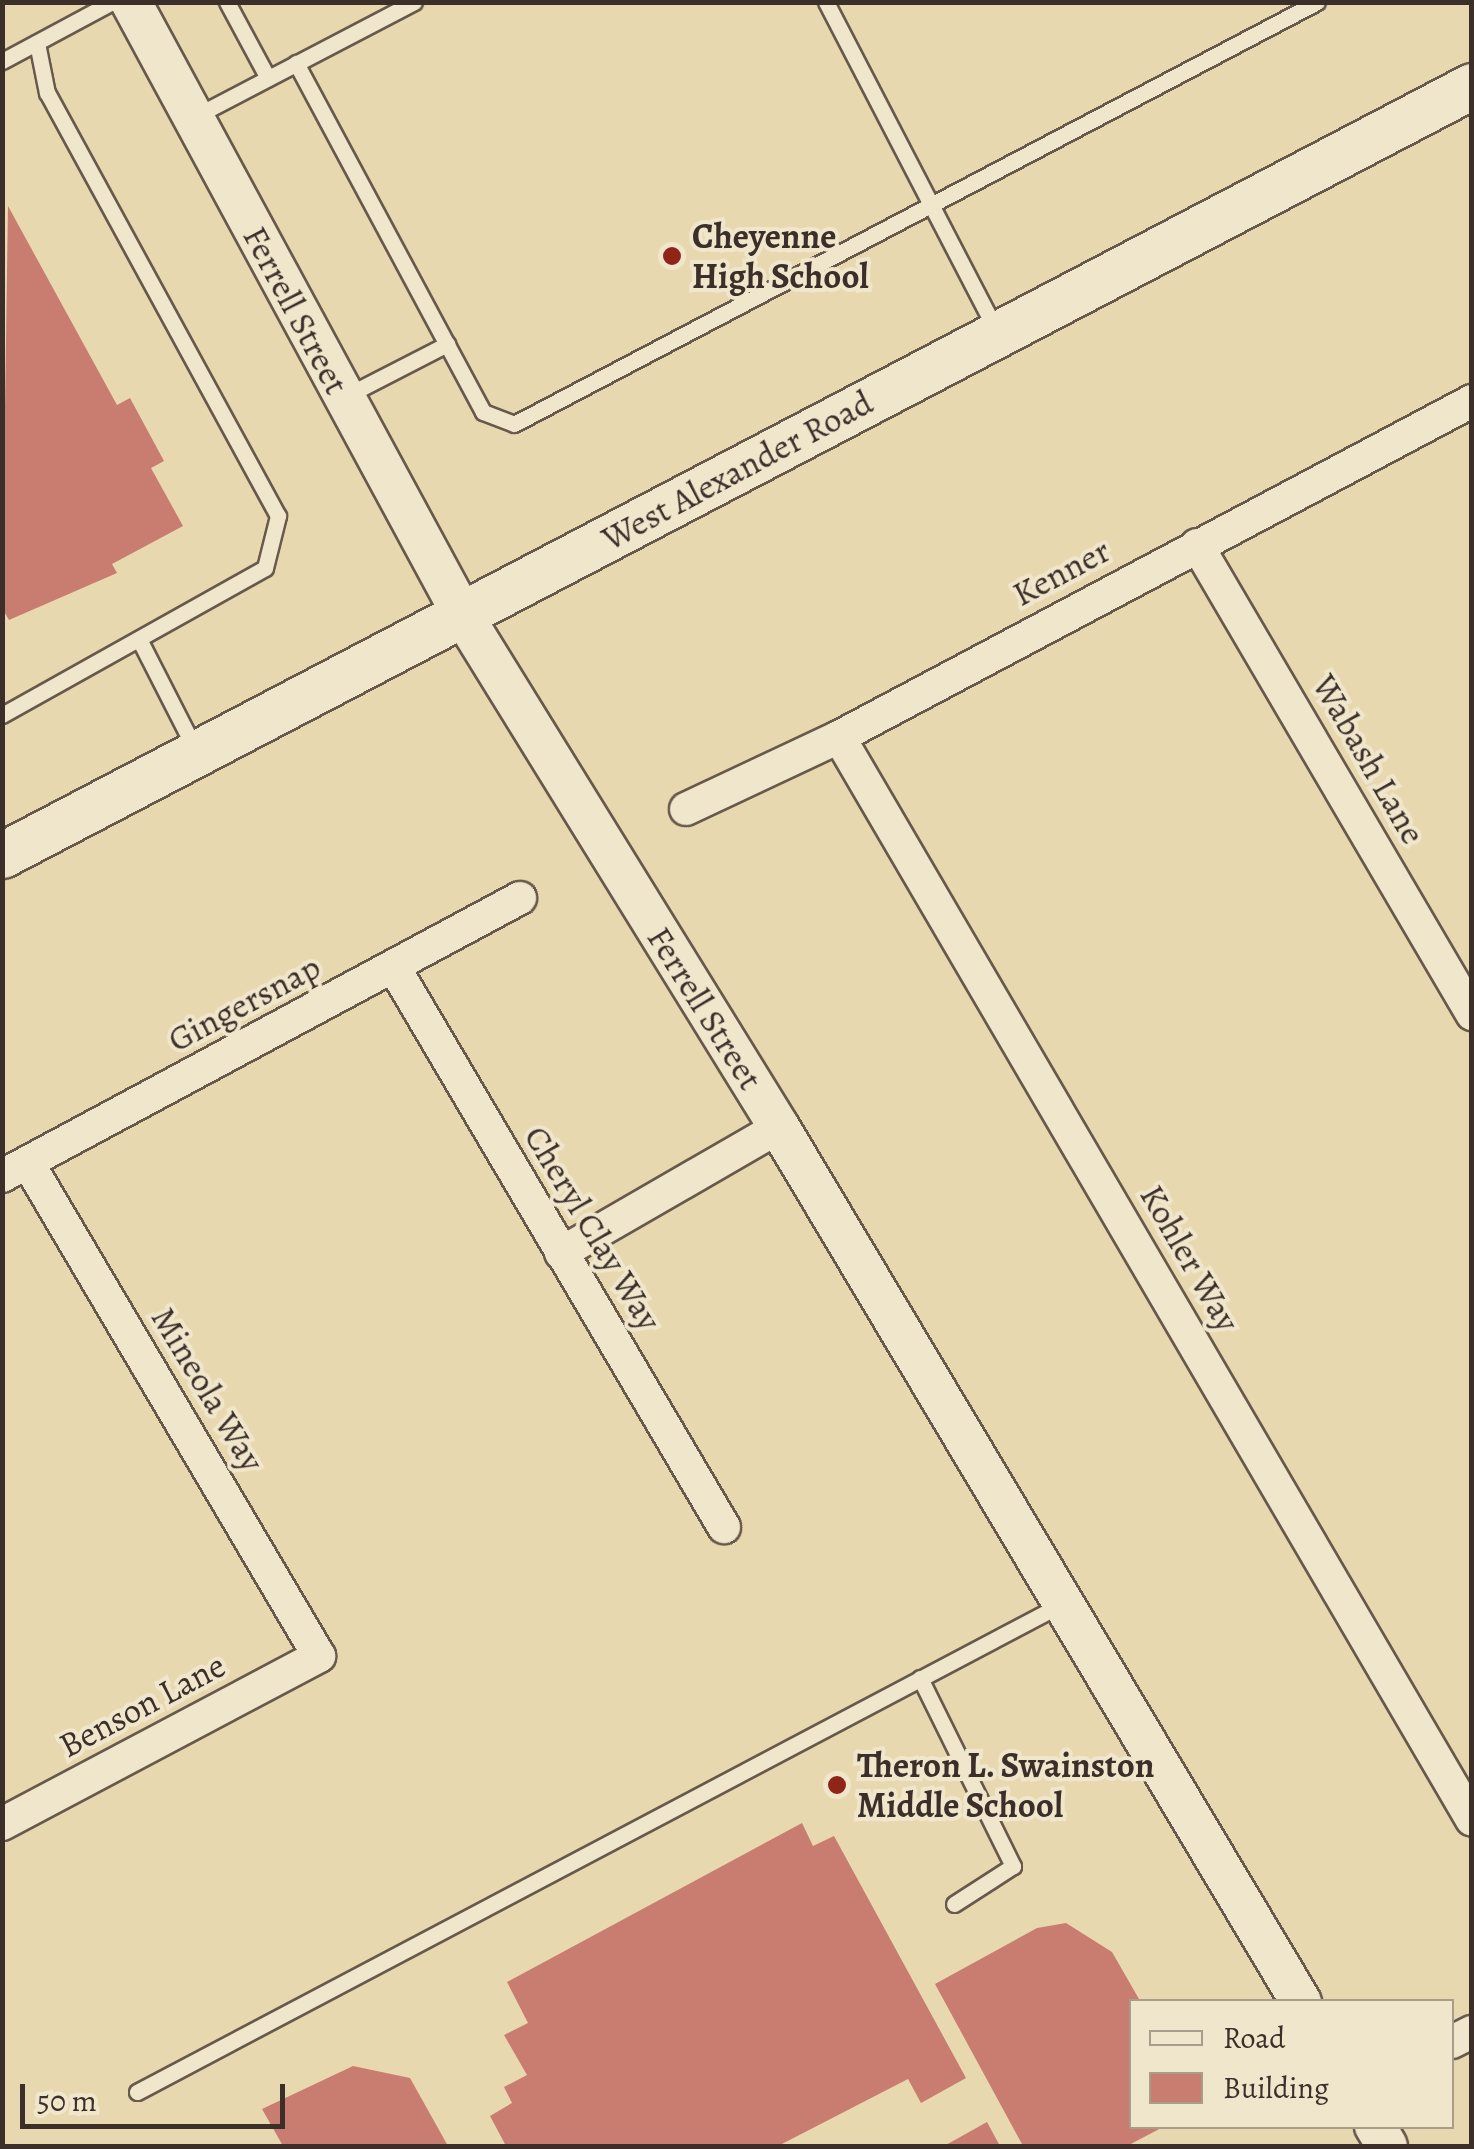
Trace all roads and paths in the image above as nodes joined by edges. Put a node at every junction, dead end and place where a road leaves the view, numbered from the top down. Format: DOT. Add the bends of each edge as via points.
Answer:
graph roads {
  1 [pos="112,2"];
  2 [pos="131,2"];
  3 [pos="227,2"];
  4 [pos="414,2"];
  5 [pos="826,2"];
  6 [pos="1317,2"];
  7 [pos="38,42"];
  8 [pos="2,61"];
  9 [pos="296,63"];
  10 [pos="268,78"];
  11 [pos="1472,86"];
  12 [pos="193,118"];
  13 [pos="932,206"];
  14 [pos="998,334"];
  15 [pos="447,344"];
  16 [pos="343,398"];
  17 [pos="1472,402"];
  18 [pos="1197,545"];
  19 [pos="462,614"];
  20 [pos="139,639"];
  21 [pos="2,714"];
  22 [pos="839,737"];
  23 [pos="197,752"];
  24 [pos="686,809"];
  25 [pos="2,855"];
  26 [pos="520,898"];
  27 [pos="395,968"];
  28 [pos="1472,1014"];
  29 [pos="779,1127"];
  30 [pos="15,1169"];
  31 [pos="562,1253"];
  32 [pos="724,1527"];
  33 [pos="1064,1604"];
  34 [pos="320,1656"];
  35 [pos="920,1678"];
  36 [pos="1472,1820"];
  37 [pos="2,1824"];
  38 [pos="954,1904"];
  39 [pos="1298,1999"];
  40 [pos="137,2092"];
  1 -- 7 [label="lane"];
  2 -- 12 [label="street, Ferrell Street"];
  3 -- 10 [label="lane"];
  4 -- 9 [label="lane"];
  5 -- 13 [label="lane"];
  6 -- 13 [label="lane"];
  7 -- 8 [label="lane"];
  7 -- 20 [label="lane" via="47,94 278,516 265,568"];
  9 -- 10 [label="lane"];
  9 -- 15 [label="lane"];
  10 -- 12 [label="lane"];
  11 -- 14 [label="main road, West Alexander Road"];
  12 -- 16 [label="street, Ferrell Street"];
  13 -- 14 [label="lane"];
  13 -- 15 [label="lane" via="514,424 483,412"];
  14 -- 19 [label="main road, West Alexander Road"];
  15 -- 16 [label="lane"];
  16 -- 19 [label="street, Ferrell Street"];
  17 -- 18 [label="street, Kenner"];
  18 -- 22 [label="street, Kenner"];
  18 -- 28 [label="street, Wabash Lane"];
  19 -- 23 [label="main road, West Alexander Road"];
  19 -- 29 [label="street, Ferrell Street"];
  20 -- 21 [label="lane"];
  20 -- 23 [label="lane"];
  22 -- 24 [label="street, Kenner"];
  22 -- 36 [label="street, Kohler Way"];
  23 -- 25 [label="main road, West Alexander Road"];
  26 -- 27 [label="street, Gingersnap"];
  27 -- 30 [label="street, Gingersnap"];
  27 -- 31 [label="street, Cheryl Clay Way"];
  29 -- 31 [label="street"];
  29 -- 33 [label="street, Ferrell Street"];
  30 -- 34 [label="street, Mineola Way"];
  31 -- 32 [label="street, Cheryl Clay Way"];
  33 -- 35 [label="lane"];
  33 -- 39 [label="street, Ferrell Street"];
  34 -- 37 [label="street, Benson Lane"];
  35 -- 38 [label="lane" via="1013,1866"];
  35 -- 40 [label="lane"];
}
